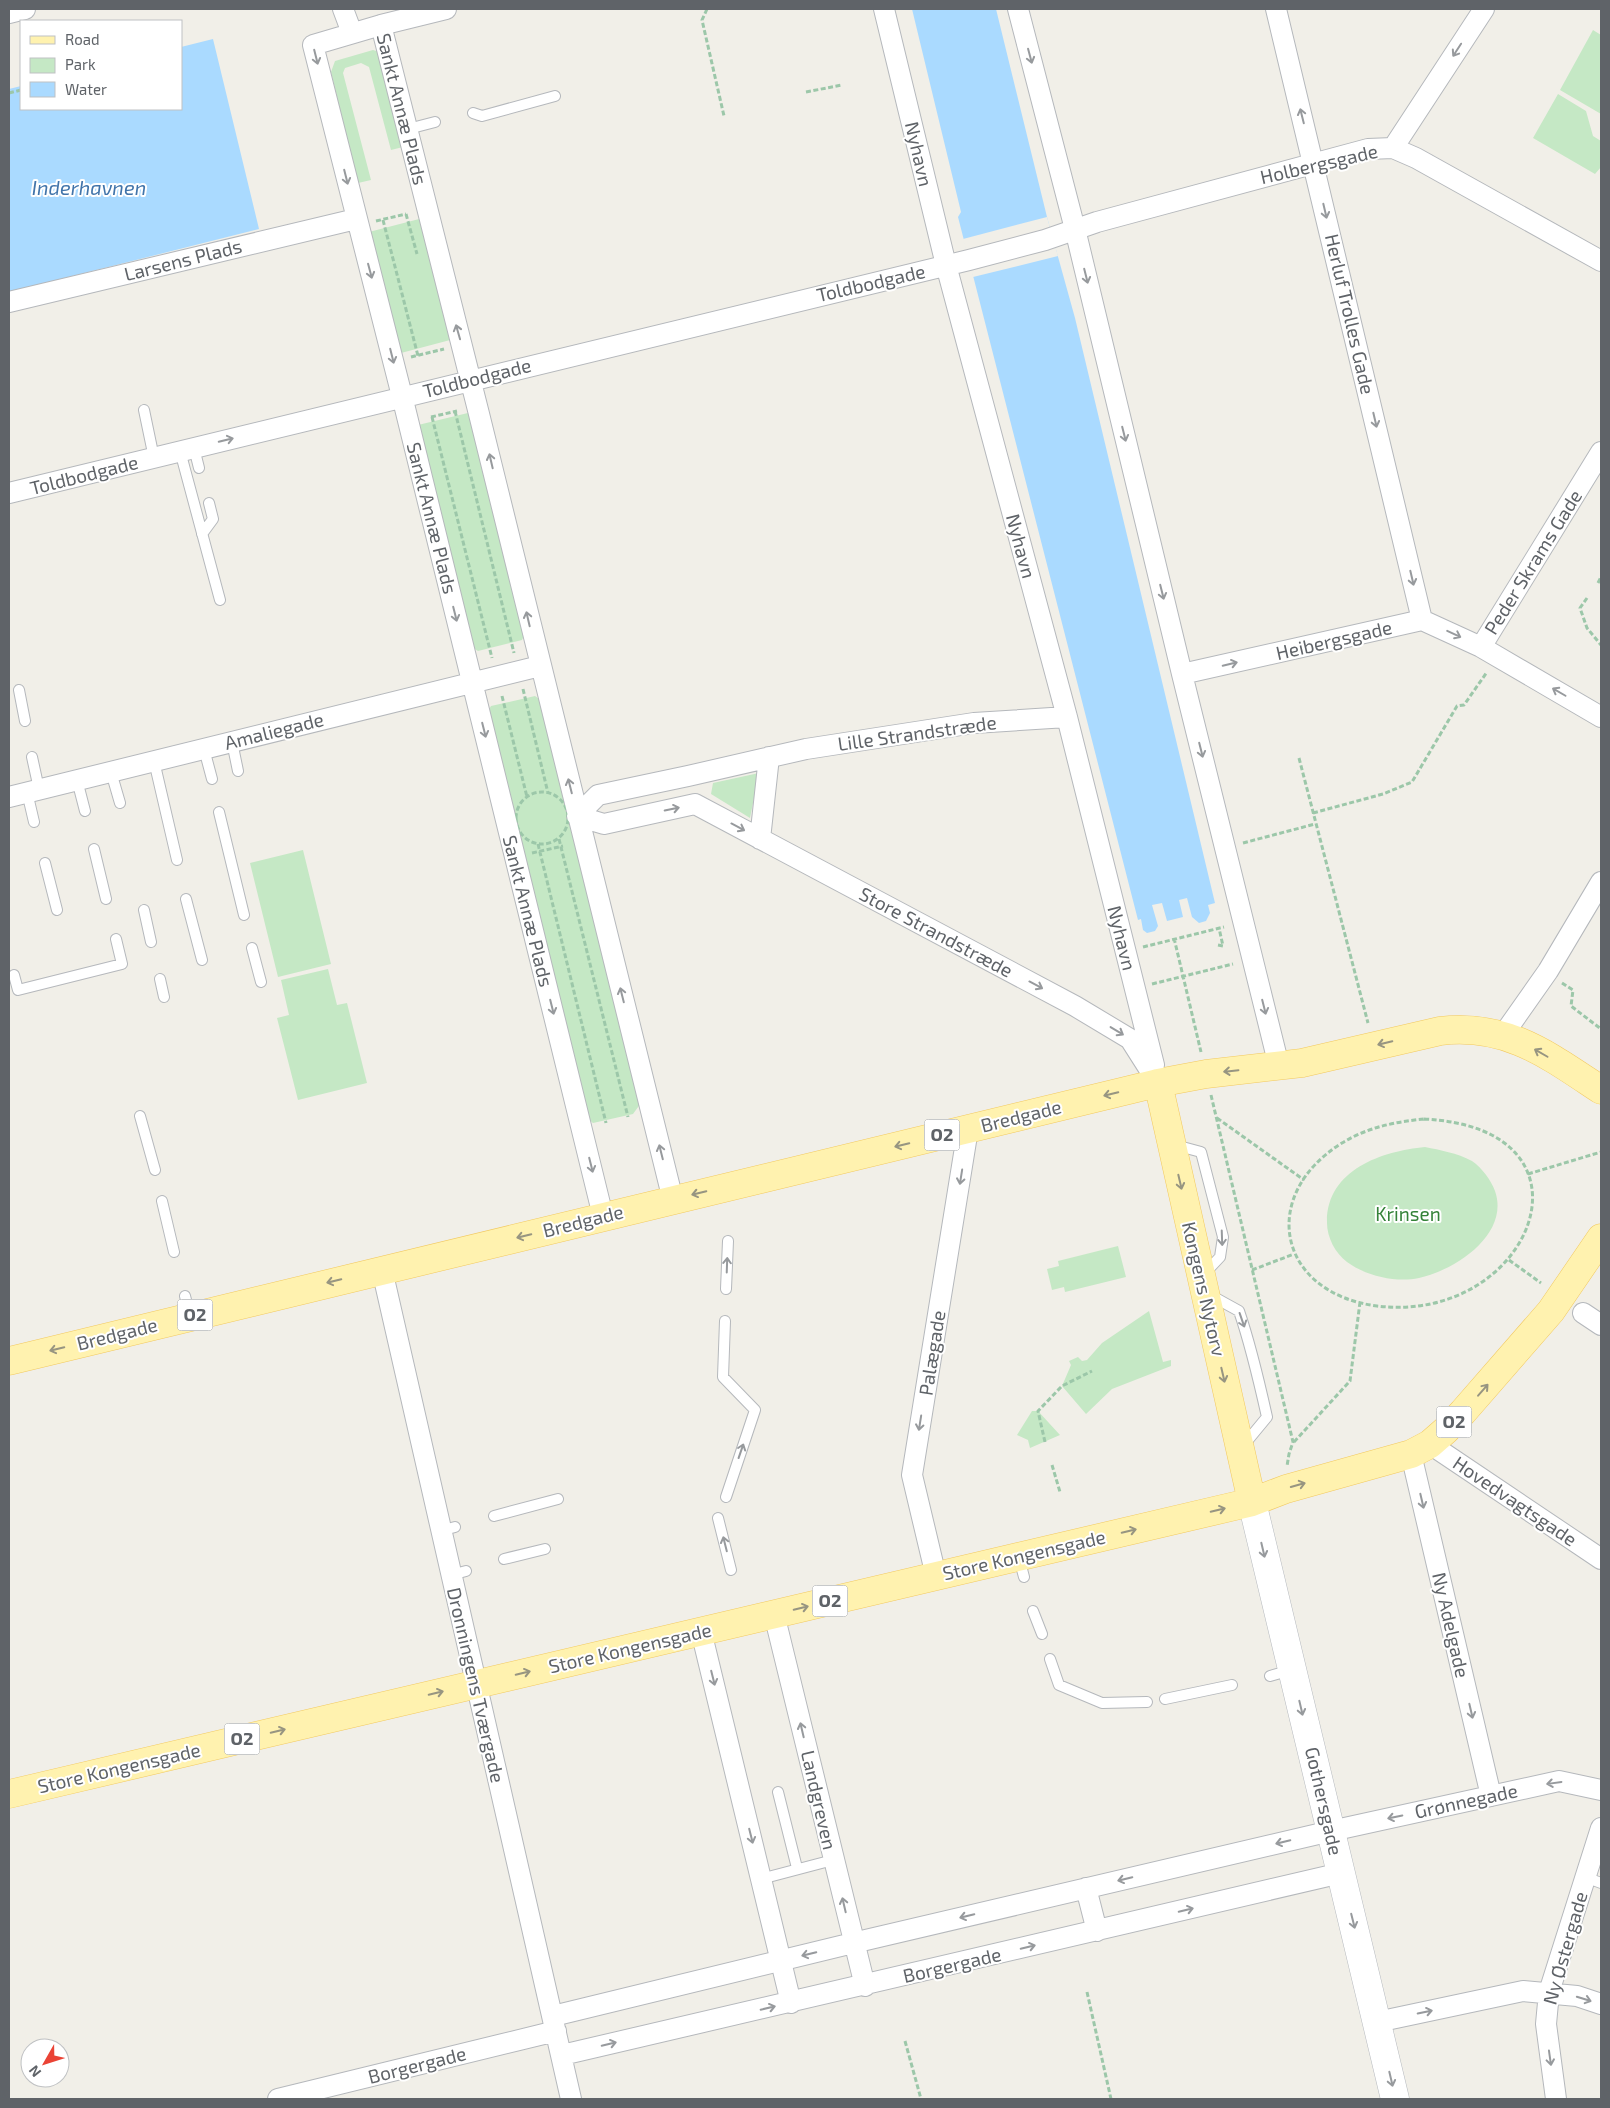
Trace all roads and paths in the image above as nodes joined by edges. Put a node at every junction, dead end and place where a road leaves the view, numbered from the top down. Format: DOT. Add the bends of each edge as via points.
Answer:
graph roads {
  1 [pos="25,9"];
  2 [pos="343,9"];
  3 [pos="446,9"];
  4 [pos="707,9"];
  5 [pos="884,9"];
  6 [pos="1018,9"];
  7 [pos="1276,9"];
  8 [pos="1484,9"];
  9 [pos="9,13"];
  10 [pos="381,25"];
  11 [pos="352,33"];
  12 [pos="842,85"];
  13 [pos="806,92"];
  14 [pos="555,96"];
  15 [pos="473,113"];
  16 [pos="724,116"];
  17 [pos="435,122"];
  18 [pos="408,129"];
  19 [pos="1393,148"];
  20 [pos="1314,163"];
  21 [pos="427,209"];
  22 [pos="383,220"];
  23 [pos="357,222"];
  24 [pos="1076,229"];
  25 [pos="1053,238"];
  26 [pos="1601,261"];
  27 [pos="946,266"];
  28 [pos="9,302"];
  29 [pos="462,345"];
  30 [pos="418,356"];
  31 [pos="393,361"];
  32 [pos="471,379"];
  33 [pos="402,396"];
  34 [pos="477,406"];
  35 [pos="144,410"];
  36 [pos="455,411"];
  37 [pos="432,417"];
  38 [pos="409,423"];
  39 [pos="187,450"];
  40 [pos="1601,452"];
  41 [pos="154,458"];
  42 [pos="199,468"];
  43 [pos="9,493"];
  44 [pos="209,503"];
  45 [pos="202,534"];
  46 [pos="1601,577"];
  47 [pos="1598,583"];
  48 [pos="1587,598"];
  49 [pos="220,600"];
  50 [pos="1422,620"];
  51 [pos="1601,645"];
  52 [pos="1489,652"];
  53 [pos="540,666"];
  54 [pos="518,672"];
  55 [pos="1182,674"];
  56 [pos="497,677"];
  57 [pos="472,683"];
  58 [pos="19,690"];
  59 [pos="1601,716"];
  60 [pos="1066,717"];
  61 [pos="25,721"];
  62 [pos="232,742"];
  63 [pos="204,749"];
  64 [pos="32,757"];
  65 [pos="769,757"];
  66 [pos="1299,758"];
  67 [pos="154,761"];
  68 [pos="238,771"];
  69 [pos="111,772"];
  70 [pos="688,776"];
  71 [pos="212,779"];
  72 [pos="77,780"];
  73 [pos="25,793"];
  74 [pos="548,793"];
  75 [pos="527,797"];
  76 [pos="120,804"];
  77 [pos="695,804"];
  78 [pos="85,811"];
  79 [pos="219,812"];
  80 [pos="1313,813"];
  81 [pos="577,816"];
  82 [pos="34,822"];
  83 [pos="1315,824"];
  84 [pos="559,838"];
  85 [pos="760,839"];
  86 [pos="584,842"];
  87 [pos="538,844"];
  88 [pos="561,847"];
  89 [pos="1225,848"];
  90 [pos="94,849"];
  91 [pos="539,852"];
  92 [pos="515,857"];
  93 [pos="177,860"];
  94 [pos="45,863"];
  95 [pos="1601,882"];
  96 [pos="106,899"];
  97 [pos="186,899"];
  98 [pos="57,910"];
  99 [pos="144,910"];
  100 [pos="244,915"];
  101 [pos="1244,922"];
  102 [pos="1219,928"];
  103 [pos="1174,938"];
  104 [pos="116,939"];
  105 [pos="151,942"];
  106 [pos="1218,945"];
  107 [pos="252,948"];
  108 [pos="1125,952"];
  109 [pos="1253,959"];
  110 [pos="202,960"];
  111 [pos="14,975"];
  112 [pos="1183,977"];
  113 [pos="160,979"];
  114 [pos="1558,979"];
  115 [pos="260,982"];
  116 [pos="1134,989"];
  117 [pos="164,997"];
  118 [pos="1601,1029"];
  119 [pos="1503,1035"];
  120 [pos="1374,1046"];
  121 [pos="1201,1052"];
  122 [pos="1280,1066"];
  123 [pos="1158,1083"];
  124 [pos="1601,1090"];
  125 [pos="1210,1092"];
  126 [pos="140,1116"];
  127 [pos="628,1117"];
  128 [pos="1217,1118"];
  129 [pos="606,1123"];
  130 [pos="968,1129"];
  131 [pos="1601,1152"];
  132 [pos="155,1170"];
  133 [pos="1528,1174"];
  134 [pos="1304,1180"];
  135 [pos="673,1200"];
  136 [pos="162,1201"];
  137 [pos="603,1216"];
  138 [pos="1601,1238"];
  139 [pos="728,1241"];
  140 [pos="174,1252"];
  141 [pos="1294,1254"];
  142 [pos="1509,1260"];
  143 [pos="382,1270"];
  144 [pos="1252,1270"];
  145 [pos="1544,1286"];
  146 [pos="726,1289"];
  147 [pos="1360,1302"];
  148 [pos="1583,1313"];
  149 [pos="725,1321"];
  150 [pos="1601,1326"];
  151 [pos="9,1361"];
  152 [pos="1092,1372"];
  153 [pos="1045,1442"];
  154 [pos="1293,1442"];
  155 [pos="1421,1449"];
  156 [pos="1052,1465"];
  157 [pos="1286,1489"];
  158 [pos="1060,1492"];
  159 [pos="726,1497"];
  160 [pos="558,1499"];
  161 [pos="1252,1502"];
  162 [pos="494,1516"];
  163 [pos="718,1518"];
  164 [pos="546,1549"];
  165 [pos="504,1559"];
  166 [pos="1601,1559"];
  167 [pos="731,1570"];
  168 [pos="936,1576"];
  169 [pos="1034,1611"];
  170 [pos="774,1614"];
  171 [pos="701,1631"];
  172 [pos="1042,1634"];
  173 [pos="1050,1659"];
  174 [pos="476,1684"];
  175 [pos="1232,1685"];
  176 [pos="1165,1699"];
  177 [pos="1147,1702"];
  178 [pos="1601,1790"];
  179 [pos="778,1792"];
  180 [pos="9,1794"];
  181 [pos="1491,1796"];
  182 [pos="1601,1828"];
  183 [pos="1331,1831"];
  184 [pos="833,1860"];
  185 [pos="797,1868"];
  186 [pos="1341,1874"];
  187 [pos="761,1879"];
  188 [pos="1593,1880"];
  189 [pos="1086,1888"];
  190 [pos="1097,1931"];
  191 [pos="853,1943"];
  192 [pos="781,1960"];
  193 [pos="864,1986"];
  194 [pos="1086,1992"];
  195 [pos="1549,1992"];
  196 [pos="791,2003"];
  197 [pos="1601,2004"];
  198 [pos="1377,2022"];
  199 [pos="555,2023"];
  200 [pos="905,2041"];
  201 [pos="562,2055"];
  202 [pos="278,2099"];
  203 [pos="571,2099"];
  204 [pos="921,2099"];
  205 [pos="1112,2099"];
  206 [pos="1396,2099"];
  207 [pos="1556,2099"];
  1 -- 9 [label="street"];
  2 -- 11 [label="street"];
  3 -- 10 [label="street"];
  4 -- 16 [label="path" via="702,20"];
  5 -- 27 [label="street, Nyhavn"];
  6 -- 24 [label="street, one-way"];
  20 -- 7 [label="street, Herluf Trolles Gade, one-way"];
  8 -- 19 [label="street, one-way"];
  10 -- 11 [label="street, Sankt Annæ Plads"];
  10 -- 18 [label="street, Sankt Annæ Plads"];
  11 -- 23 [label="street, Sankt Annæ Plads, one-way" via="313,45"];
  12 -- 13 [label="path"];
  14 -- 15 [label="lane" via="482,116"];
  17 -- 18 [label="lane"];
  18 -- 21 [label="street, Sankt Annæ Plads"];
  19 -- 20 [label="street, Holbergsgade" via="1368,149"];
  19 -- 26 [label="street, Holbergsgade"];
  20 -- 24 [label="street, Holbergsgade"];
  20 -- 50 [label="street, Herluf Trolles Gade, one-way"];
  21 -- 22 [label="path"];
  29 -- 21 [label="street, Sankt Annæ Plads, one-way"];
  22 -- 23 [label="path"];
  22 -- 30 [label="path"];
  23 -- 28 [label="street, Larsens Plads"];
  23 -- 31 [label="street, Sankt Annæ Plads, one-way"];
  24 -- 25 [label="street, Holbergsgade"];
  24 -- 55 [label="street, one-way"];
  25 -- 27 [label="street, Toldbodgade"];
  27 -- 32 [label="street, Toldbodgade"];
  27 -- 60 [label="street, Nyhavn"];
  29 -- 30 [label="path"];
  29 -- 32 [label="street, Sankt Annæ Plads"];
  30 -- 31 [label="path"];
  31 -- 33 [label="street, Sankt Annæ Plads"];
  32 -- 33 [label="street, Toldbodgade"];
  32 -- 34 [label="street, Sankt Annæ Plads"];
  33 -- 38 [label="street, Sankt Annæ Plads"];
  39 -- 33 [label="street, Toldbodgade, one-way"];
  34 -- 36 [label="path"];
  53 -- 34 [label="street, Sankt Annæ Plads, one-way"];
  35 -- 41 [label="lane"];
  36 -- 37 [label="path"];
  36 -- 54 [label="path"];
  37 -- 38 [label="path"];
  37 -- 56 [label="path"];
  38 -- 57 [label="street, Sankt Annæ Plads, one-way"];
  39 -- 41 [label="street, Toldbodgade"];
  39 -- 42 [label="lane"];
  39 -- 45 [label="lane"];
  40 -- 52 [label="street, Peder Skrams Gade"];
  41 -- 43 [label="street, Toldbodgade"];
  44 -- 45 [label="lane" via="213,519"];
  45 -- 49 [label="lane"];
  46 -- 47 [label="path"];
  48 -- 51 [label="path" via="1578,607 1587,628"];
  50 -- 52 [label="street, one-way"];
  55 -- 50 [label="street, Heibergsgade, one-way"];
  59 -- 52 [label="street, one-way"];
  52 -- 80 [label="path" via="1470,699 1457,706 1412,782 1383,794"];
  53 -- 54 [label="street, Amaliegade"];
  81 -- 53 [label="street, Sankt Annæ Plads, one-way"];
  54 -- 56 [label="street, Amaliegade"];
  54 -- 74 [label="path"];
  55 -- 89 [label="street, one-way"];
  56 -- 57 [label="street, Amaliegade"];
  56 -- 75 [label="path"];
  57 -- 62 [label="street, Amaliegade"];
  57 -- 92 [label="street, Sankt Annæ Plads, one-way"];
  58 -- 61 [label="lane"];
  60 -- 65 [label="street, Lille Strandstræde" via="974,722"];
  60 -- 108 [label="street, Nyhavn"];
  62 -- 63 [label="street, Amaliegade"];
  62 -- 68 [label="lane"];
  63 -- 67 [label="street, Amaliegade"];
  63 -- 71 [label="lane"];
  64 -- 73 [label="lane"];
  65 -- 70 [label="street, Lille Strandstræde"];
  65 -- 85 [label="street"];
  66 -- 80 [label="path"];
  67 -- 69 [label="street, Amaliegade"];
  67 -- 93 [label="lane"];
  69 -- 72 [label="street, Amaliegade"];
  69 -- 76 [label="lane"];
  70 -- 77 [label="street"];
  70 -- 81 [label="street, Lille Strandstræde" via="598,795"];
  72 -- 73 [label="street, Amaliegade"];
  72 -- 78 [label="lane"];
  73 -- 82 [label="lane"];
  74 -- 75 [label="path"];
  74 -- 84 [label="path" via="561,800 568,812 567,827"];
  75 -- 87 [label="path" via="518,809 517,824 524,837"];
  81 -- 77 [label="street, one-way" via="604,824"];
  77 -- 85 [label="street, Store Strandstræde, one-way"];
  79 -- 100 [label="lane"];
  80 -- 83 [label="path"];
  81 -- 86 [label="street, Sankt Annæ Plads"];
  83 -- 89 [label="path"];
  83 -- 120 [label="path"];
  84 -- 87 [label="path"];
  84 -- 88 [label="path"];
  85 -- 123 [label="street, Store Strandstræde, one-way" via="1075,1006 1130,1039"];
  86 -- 88 [label="path"];
  135 -- 86 [label="street, Sankt Annæ Plads, one-way"];
  87 -- 91 [label="path"];
  88 -- 91 [label="path"];
  88 -- 127 [label="path"];
  89 -- 101 [label="street"];
  90 -- 96 [label="lane"];
  91 -- 92 [label="path"];
  91 -- 129 [label="path"];
  92 -- 137 [label="street, Sankt Annæ Plads, one-way"];
  94 -- 98 [label="lane"];
  95 -- 119 [label="street" via="1548,971"];
  97 -- 110 [label="lane"];
  99 -- 105 [label="lane"];
  101 -- 102 [label="path"];
  101 -- 109 [label="street"];
  102 -- 103 [label="path"];
  102 -- 106 [label="path" via="1223,946"];
  103 -- 108 [label="path"];
  103 -- 112 [label="path"];
  104 -- 111 [label="lane" via="122,964 18,990"];
  107 -- 115 [label="lane"];
  108 -- 116 [label="street, Nyhavn"];
  109 -- 112 [label="path"];
  109 -- 122 [label="street, one-way"];
  112 -- 116 [label="path"];
  112 -- 121 [label="path"];
  113 -- 117 [label="lane"];
  114 -- 118 [label="path" via="1573,990 1571,1006"];
  116 -- 123 [label="street, Nyhavn"];
  119 -- 120 [label="main road, O2, one-way" via="1459,1029"];
  124 -- 119 [label="main road, O2, one-way" via="1522,1041"];
  120 -- 122 [label="main road, O2"];
  122 -- 123 [label="main road, O2, one-way"];
  123 -- 130 [label="main road, Bredgade / O2, one-way"];
  123 -- 161 [label="main road, Kongens Nytorv, one-way"];
  125 -- 128 [label="path"];
  126 -- 132 [label="lane"];
  128 -- 134 [label="path"];
  128 -- 144 [label="path"];
  130 -- 135 [label="main road, Bredgade / O2, one-way" via="727,1191"];
  130 -- 168 [label="street, Palægade, one-way" via="912,1476"];
  131 -- 133 [label="path"];
  133 -- 134 [label="path" via="1514,1152 1486,1131 1448,1120 1424,1119 1374,1127 1357,1134 1325,1156"];
  133 -- 142 [label="path" via="1533,1208 1523,1239"];
  134 -- 141 [label="path" via="1296,1193 1288,1222"];
  135 -- 137 [label="main road, Bredgade / O2"];
  136 -- 140 [label="lane"];
  137 -- 143 [label="main road, Bredgade / O2, one-way"];
  155 -- 138 [label="main road, O2, one-way" via="1463,1412 1551,1311"];
  146 -- 139 [label="lane, one-way"];
  141 -- 144 [label="path"];
  141 -- 147 [label="path" via="1318,1283"];
  142 -- 145 [label="path"];
  142 -- 147 [label="path" via="1483,1282 1436,1302 1397,1307"];
  143 -- 151 [label="main road, Bredgade / O2, one-way" via="187,1306"];
  143 -- 174 [label="street, Dronningens Tværgade" via="458,1573"];
  144 -- 154 [label="path"];
  147 -- 154 [label="path" via="1350,1381"];
  148 -- 150 [label="street"];
  159 -- 149 [label="lane, one-way" via="755,1410 723,1377"];
  152 -- 153 [label="path" via="1062,1386 1038,1411"];
  154 -- 157 [label="path" via="1288,1454"];
  157 -- 155 [label="main road, O2, one-way"];
  155 -- 166 [label="street, Hovedvagtsgade"];
  155 -- 181 [label="street, Ny Adelgade, one-way"];
  156 -- 158 [label="path"];
  157 -- 161 [label="main road, O2"];
  160 -- 162 [label="lane"];
  168 -- 161 [label="main road, Store Kongensgade / O2, one-way" via="1021,1567"];
  161 -- 183 [label="street, Gothersgade, one-way" via="1281,1672"];
  167 -- 163 [label="lane, one-way"];
  164 -- 165 [label="lane"];
  170 -- 168 [label="main road, Store Kongensgade / O2, one-way"];
  169 -- 172 [label="lane"];
  170 -- 171 [label="main road, Store Kongensgade / O2" via="743,1614"];
  184 -- 170 [label="street, Landgreven, one-way"];
  174 -- 171 [label="main road, Store Kongensgade / O2, one-way"];
  171 -- 187 [label="street, one-way"];
  173 -- 177 [label="lane" via="1059,1685 1102,1703"];
  180 -- 174 [label="main road, Store Kongensgade / O2, one-way"];
  174 -- 199 [label="street, Dronningens Tværgade"];
  175 -- 176 [label="lane"];
  178 -- 181 [label="street, Grønnegade, one-way" via="1559,1781"];
  179 -- 185 [label="lane"];
  181 -- 183 [label="street, Grønnegade, one-way"];
  182 -- 188 [label="street, Ny Østergade"];
  183 -- 186 [label="street, Gothersgade"];
  183 -- 189 [label="street, Borgergade, one-way"];
  184 -- 185 [label="lane"];
  191 -- 184 [label="street, Landgreven, one-way"];
  185 -- 187 [label="lane"];
  190 -- 186 [label="street, Borgergade, one-way"];
  186 -- 198 [label="street, Gothersgade, one-way"];
  187 -- 192 [label="street"];
  188 -- 195 [label="street, Ny Østergade"];
  189 -- 190 [label="street"];
  189 -- 191 [label="street, Borgergade, one-way"];
  193 -- 190 [label="street, Borgergade, one-way"];
  191 -- 192 [label="street, Borgergade, one-way"];
  191 -- 193 [label="street, Landgreven"];
  192 -- 196 [label="street"];
  192 -- 199 [label="street, Borgergade"];
  193 -- 196 [label="street, Borgergade"];
  194 -- 205 [label="path"];
  195 -- 197 [label="street, one-way"];
  198 -- 195 [label="street, one-way" via="1524,1991"];
  195 -- 207 [label="street, Ny Østergade, one-way" via="1546,2024"];
  201 -- 196 [label="street, Borgergade, one-way"];
  198 -- 206 [label="street, Gothersgade, one-way"];
  199 -- 201 [label="street, Dronningens Tværgade"];
  199 -- 202 [label="street, Borgergade"];
  200 -- 204 [label="path"];
  201 -- 203 [label="street, Dronningens Tværgade"];
}
